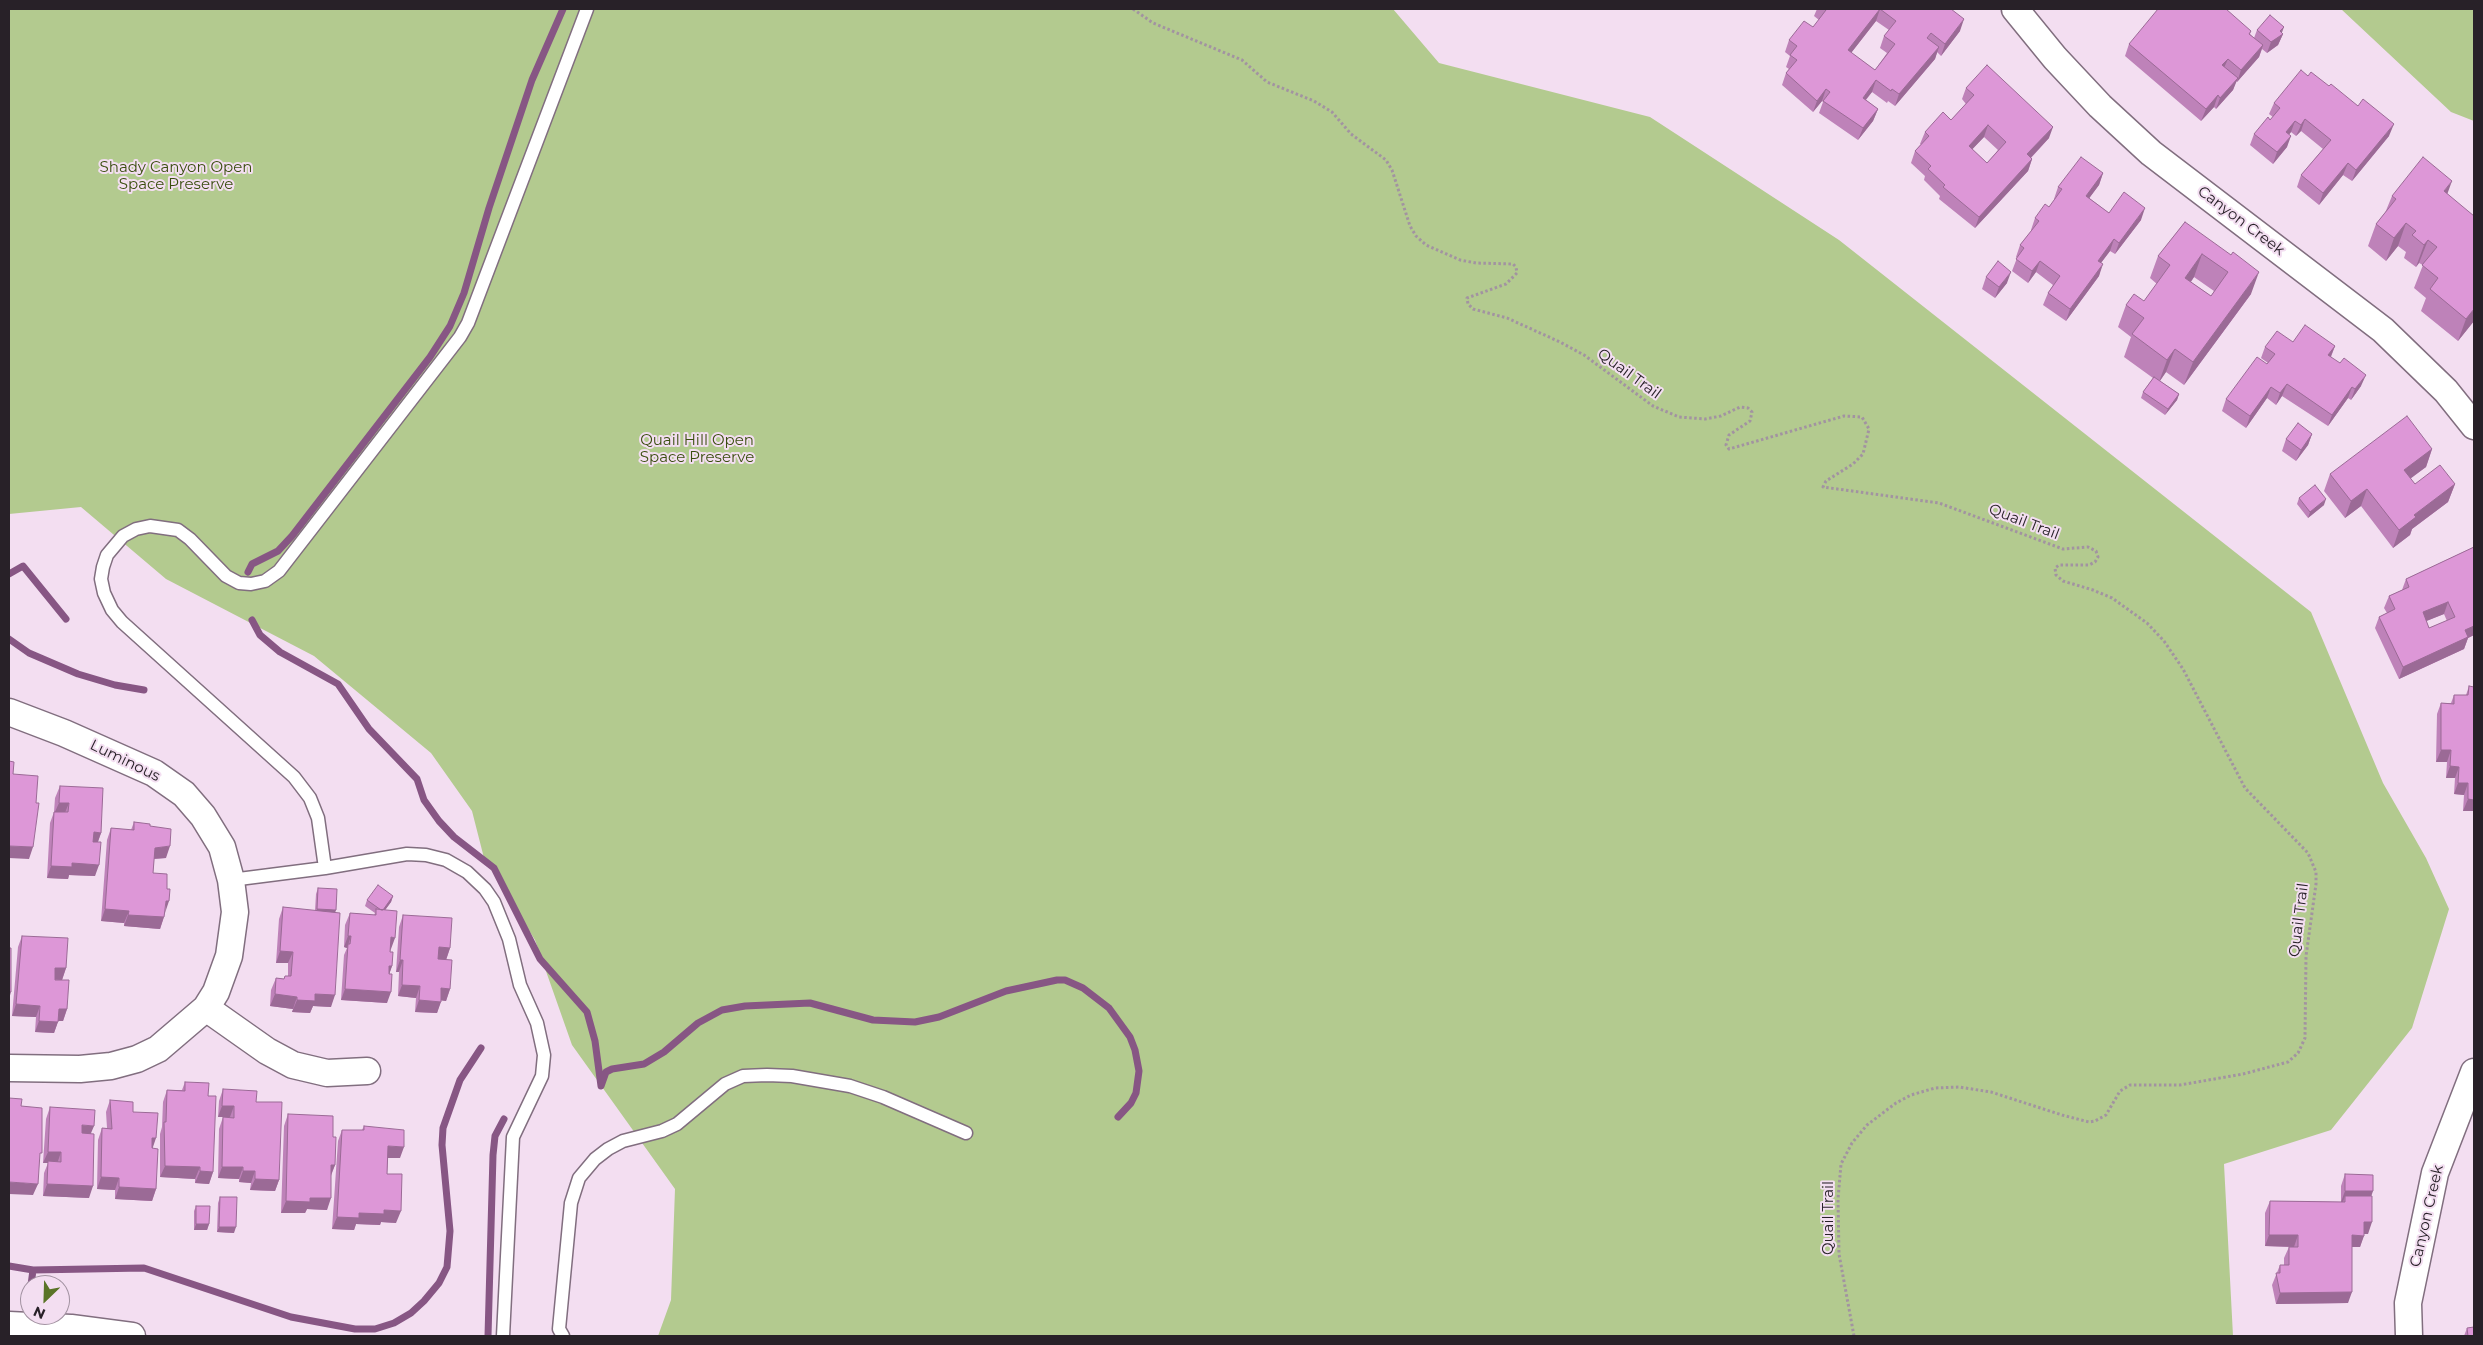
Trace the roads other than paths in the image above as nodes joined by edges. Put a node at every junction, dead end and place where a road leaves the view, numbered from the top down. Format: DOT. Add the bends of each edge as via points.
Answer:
graph roads {
  1 [pos="587,9"];
  2 [pos="2015,9"];
  3 [pos="2474,426"];
  4 [pos="9,712"];
  5 [pos="324,868"];
  6 [pos="231,880"];
  7 [pos="206,1008"];
  8 [pos="9,1068"];
  9 [pos="367,1071"];
  10 [pos="2474,1072"];
  11 [pos="966,1133"];
  12 [pos="9,1325"];
  13 [pos="132,1336"];
  14 [pos="503,1336"];
  15 [pos="563,1336"];
  16 [pos="2409,1336"];
  1 -- 5 [label="lane" via="468,323 279,571 265,581 239,582 226,576 178,530 150,526 124,536 107,555 103,567 104,593 122,622 294,778 310,798 318,818"];
  2 -- 3 [label="street, Canyon Creek" via="2100,106 2151,153 2383,330 2446,391"];
  4 -- 6 [label="street, Luminous" via="107,752 170,783 184,794 210,826 222,847"];
  5 -- 6 [label="lane"];
  5 -- 14 [label="lane" via="407,854 446,860 467,872 485,889 501,916 520,985 537,1023 544,1055 542,1076 513,1136"];
  6 -- 7 [label="street, Luminous" via="235,912 229,956 216,992"];
  7 -- 8 [label="street, Luminous" via="158,1049 137,1059 80,1069"];
  7 -- 9 [label="street" via="267,1051 293,1064 327,1073"];
  10 -- 16 [label="street, Canyon Creek" via="2435,1172 2408,1304"];
  11 -- 15 [label="lane" via="850,1086 767,1075 743,1076 726,1084 677,1124 608,1149 580,1178 571,1203 559,1330"];
  12 -- 13 [label="street" via="71,1328"];
}
